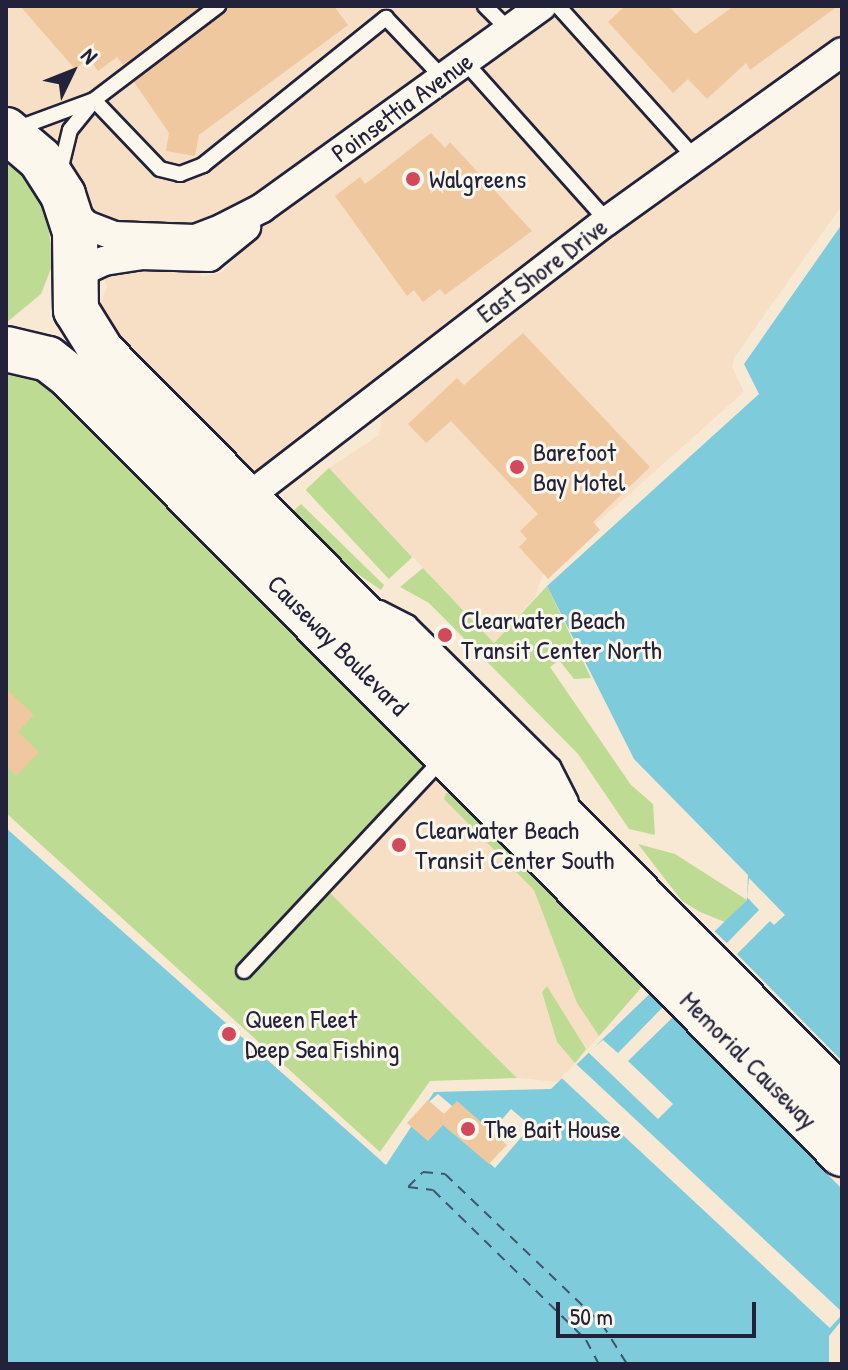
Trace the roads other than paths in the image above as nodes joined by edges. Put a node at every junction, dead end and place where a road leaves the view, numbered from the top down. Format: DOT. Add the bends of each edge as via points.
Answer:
graph roads {
  1 [pos="218,6"];
  2 [pos="485,6"];
  3 [pos="542,6"];
  4 [pos="558,6"];
  5 [pos="509,30"];
  6 [pos="842,52"];
  7 [pos="454,70"];
  8 [pos="94,100"];
  9 [pos="6,130"];
  10 [pos="694,157"];
  11 [pos="62,195"];
  12 [pos="262,208"];
  13 [pos="607,221"];
  14 [pos="73,282"];
  15 [pos="6,342"];
  16 [pos="6,349"];
  17 [pos="248,497"];
  18 [pos="446,755"];
  19 [pos="670,953"];
  20 [pos="244,971"];
  21 [pos="842,1099"];
  22 [pos="842,1154"];
  1 -- 8 [label="lane"];
  2 -- 5 [label="lane"];
  3 -- 5 [label="street, Poinsettia Avenue"];
  4 -- 10 [label="lane"];
  5 -- 7 [label="street, Poinsettia Avenue"];
  6 -- 10 [label="street, East Shore Drive"];
  7 -- 8 [label="lane" via="386,18 203,165 180,174 160,169"];
  7 -- 12 [label="street, Poinsettia Avenue"];
  7 -- 13 [label="lane"];
  8 -- 9 [label="lane"];
  8 -- 11 [label="lane" via="70,130"];
  9 -- 11 [label="main road" via="31,149"];
  10 -- 13 [label="street, East Shore Drive"];
  11 -- 12 [label="street, Poinsettia Avenue" via="86,225 114,236 195,239"];
  11 -- 14 [label="main road, Causeway Boulevard" via="75,233"];
  12 -- 14 [label="street, Poinsettia Avenue" via="235,242 209,257 140,255 104,261"];
  13 -- 17 [label="street, East Shore Drive"];
  14 -- 15 [label="main road" via="45,319"];
  14 -- 17 [label="main road, Causeway Boulevard" via="85,330 102,352"];
  16 -- 18 [label="main road, Causeway Boulevard" via="48,359 70,376"];
  17 -- 19 [label="main road, Causeway Boulevard" via="593,844"];
  18 -- 19 [label="main road, Causeway Boulevard"];
  18 -- 20 [label="lane"];
  19 -- 21 [label="main road, Memorial Causeway"];
  19 -- 22 [label="main road, Memorial Causeway"];
}
